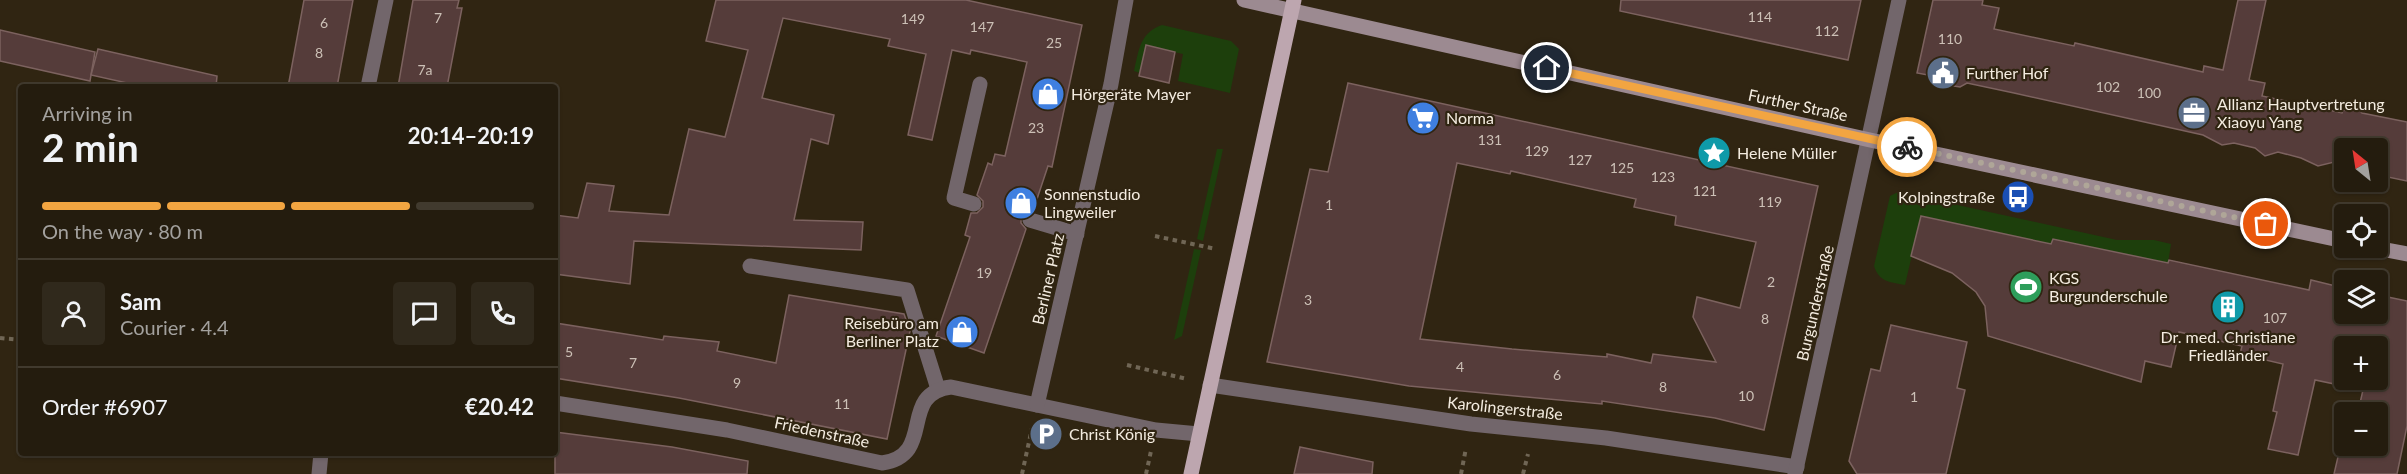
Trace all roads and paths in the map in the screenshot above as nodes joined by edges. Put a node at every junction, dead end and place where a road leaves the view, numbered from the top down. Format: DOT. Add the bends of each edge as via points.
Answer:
graph roads {
  1 [pos="386,0"];
  2 [pos="1126,0"];
  3 [pos="1244,0"];
  4 [pos="1899,0"];
  5 [pos="1293,5"];
  6 [pos="369,84"];
  7 [pos="980,84"];
  8 [pos="1870,140"];
  9 [pos="974,204"];
  10 [pos="1030,220"];
  11 [pos="1077,234"];
  12 [pos="1155,236"];
  13 [pos="2334,239"];
  14 [pos="2388,250"];
  15 [pos="1238,254"];
  16 [pos="2407,254"];
  17 [pos="750,266"];
  18 [pos="0,338"];
  19 [pos="18,340"];
  20 [pos="1127,365"];
  21 [pos="1210,385"];
  22 [pos="938,389"];
  23 [pos="558,403"];
  24 [pos="1037,405"];
  25 [pos="1199,434"];
  26 [pos="321,456"];
  27 [pos="1796,470"];
  28 [pos="319,474"];
  29 [pos="1022,474"];
  30 [pos="1191,474"];
  1 -- 6 [label="street"];
  2 -- 11 [label="street, Berliner Platz"];
  3 -- 5 [label="main road, Further Straße"];
  4 -- 8 [label="street"];
  5 -- 8 [label="main road, Further Straße"];
  5 -- 15 [label="main road"];
  7 -- 9 [label="street" via="954,198"];
  8 -- 13 [label="main road, Further Straße"];
  8 -- 27 [label="street, Burgunderstraße"];
  10 -- 11 [label="street"];
  11 -- 24 [label="street, Berliner Platz"];
  12 -- 15 [label="path"];
  14 -- 16 [label="main road"];
  15 -- 21 [label="main road"];
  17 -- 22 [label="street" via="907,290"];
  18 -- 19 [label="path"];
  20 -- 21 [label="path"];
  21 -- 25 [label="main road"];
  21 -- 27 [label="street, Karolingerstraße" via="1471,424 1606,438"];
  22 -- 23 [label="street, Friedenstraße" via="923,404 913,442 906,453 895,461 882,463 727,430"];
  22 -- 24 [label="street" via="951,387"];
  24 -- 25 [label="street" via="1156,430"];
  24 -- 29 [label="path"];
  25 -- 30 [label="main road"];
  26 -- 28 [label="street"];
}
